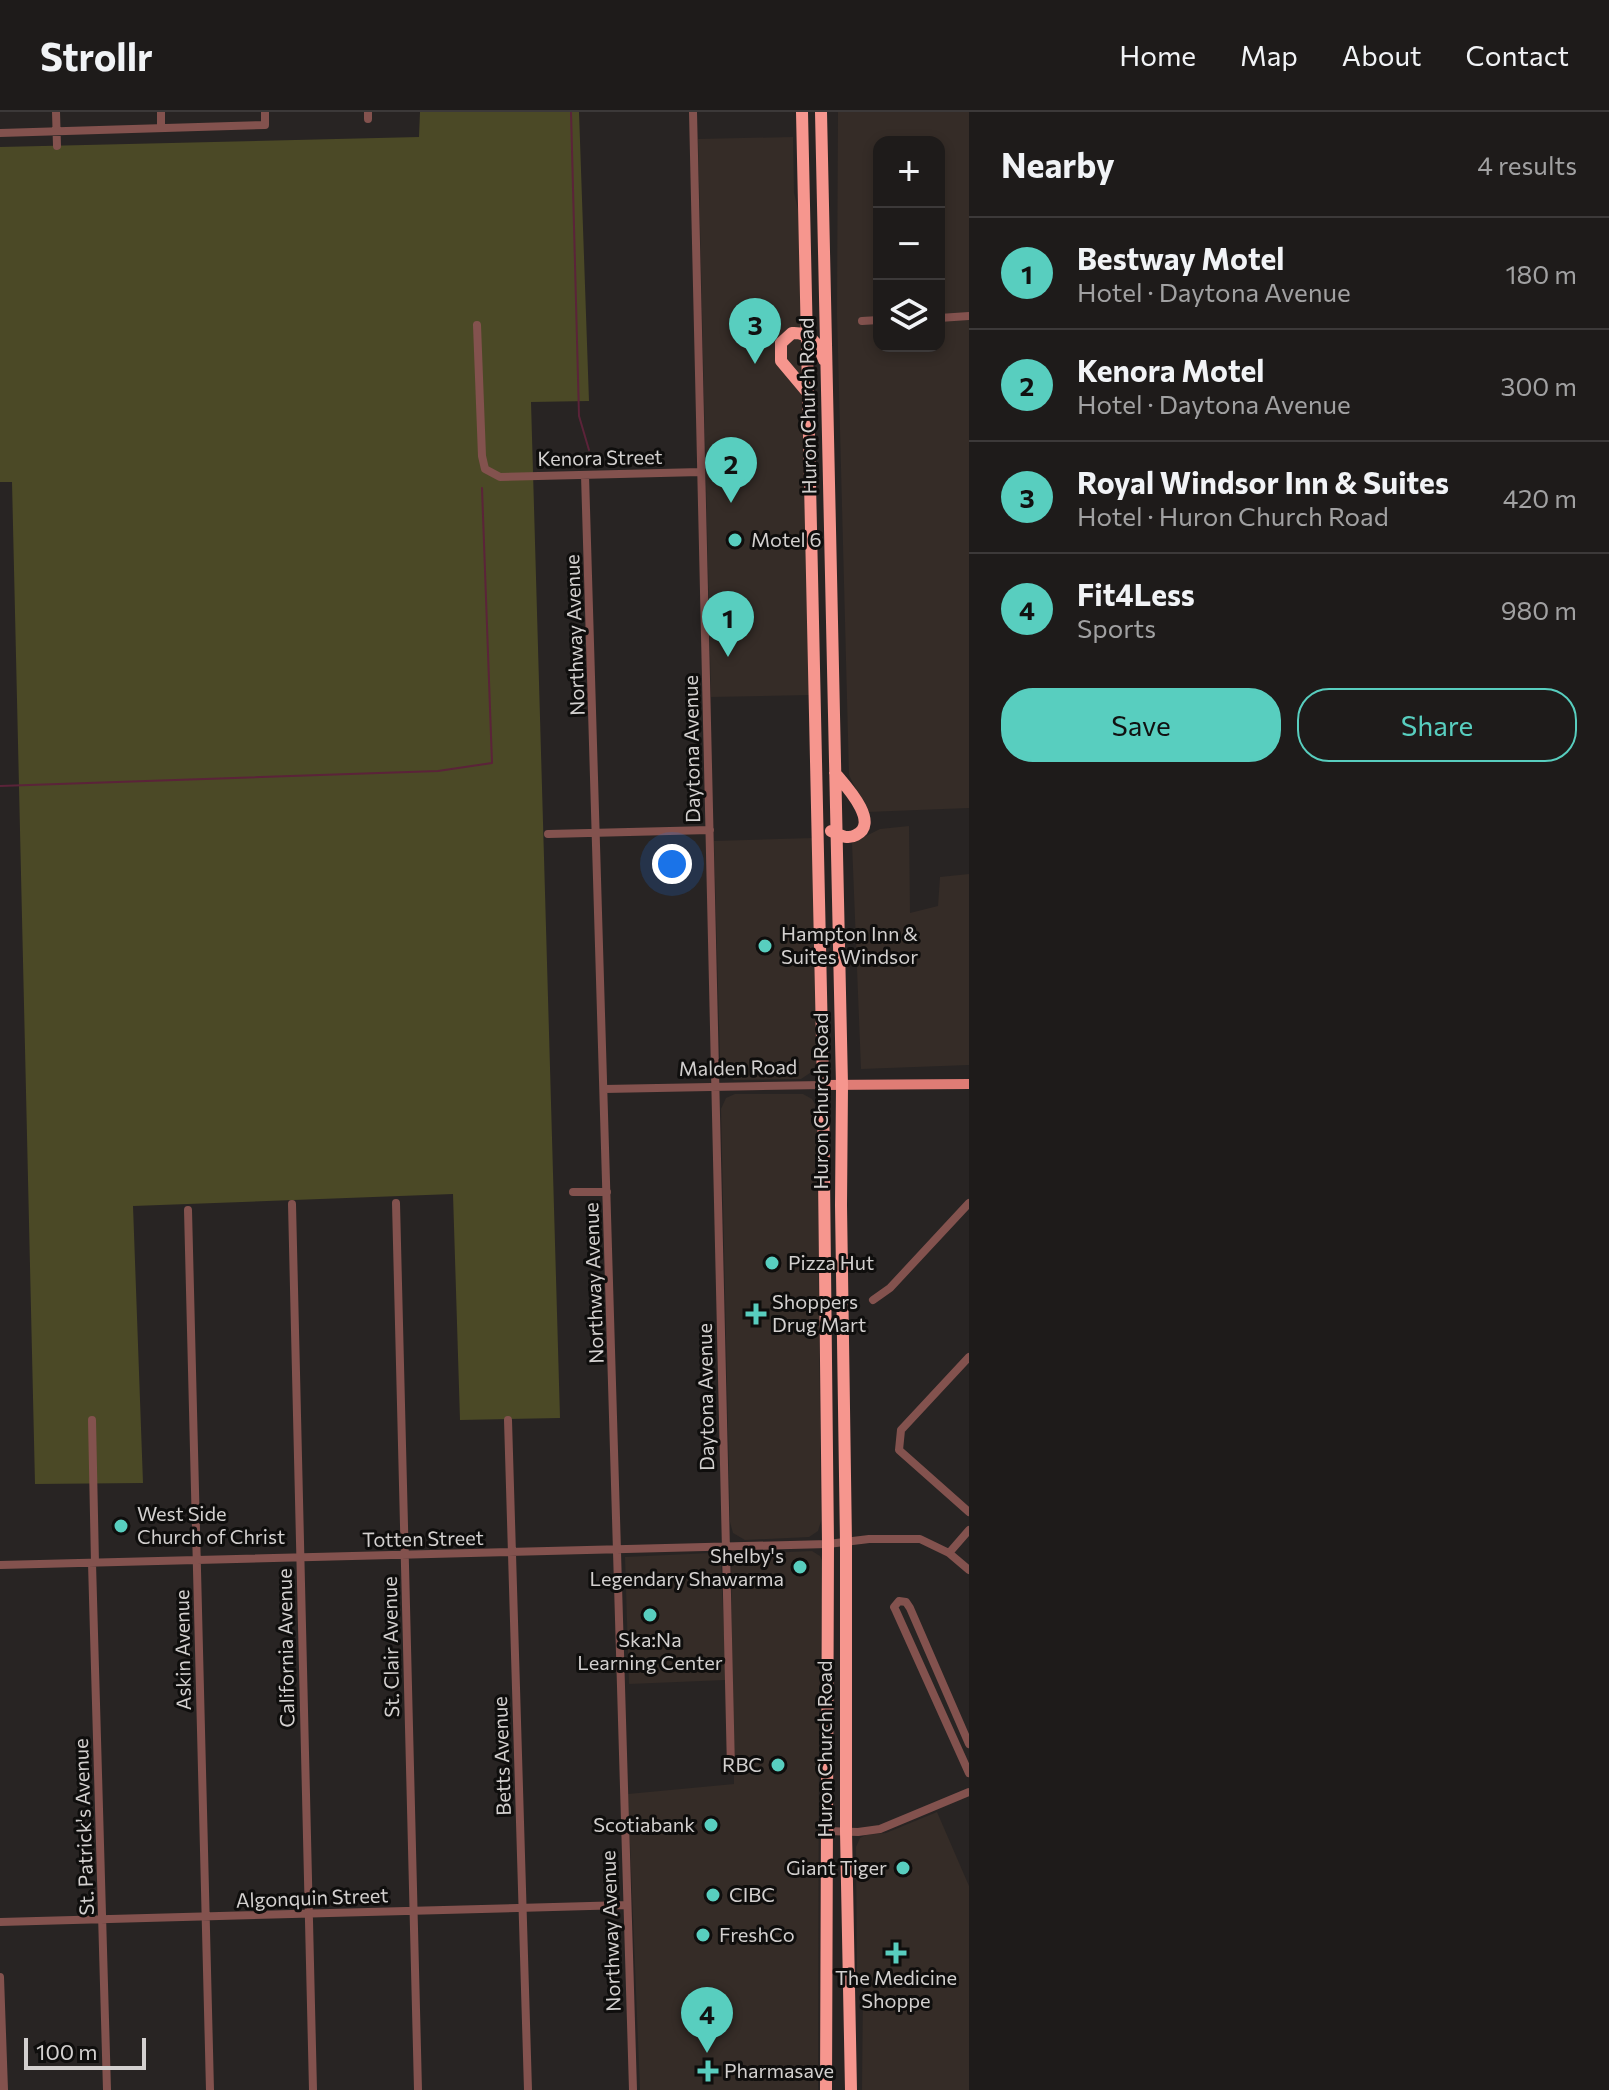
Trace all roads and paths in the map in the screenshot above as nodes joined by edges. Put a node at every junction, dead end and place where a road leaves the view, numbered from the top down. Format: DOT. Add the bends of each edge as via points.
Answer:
graph roads {
  1 [pos="56,112"];
  2 [pos="161,112"];
  3 [pos="265,112"];
  4 [pos="693,112"];
  5 [pos="802,112"];
  6 [pos="821,112"];
  7 [pos="161,128"];
  8 [pos="57,131"];
  9 [pos="0,133"];
  10 [pos="57,146"];
  11 [pos="969,316"];
  12 [pos="945,318"];
  13 [pos="873,320"];
  14 [pos="862,321"];
  15 [pos="477,325"];
  16 [pos="807,335"];
  17 [pos="827,371"];
  18 [pos="808,394"];
  19 [pos="701,472"];
  20 [pos="585,475"];
  21 [pos="835,773"];
  22 [pos="818,824"];
  23 [pos="710,830"];
  24 [pos="597,833"];
  25 [pos="548,834"];
  26 [pos="837,834"];
  27 [pos="969,1084"];
  28 [pos="823,1085"];
  29 [pos="842,1085"];
  30 [pos="716,1087"];
  31 [pos="604,1089"];
  32 [pos="573,1192"];
  33 [pos="607,1192"];
  34 [pos="396,1203"];
  35 [pos="969,1203"];
  36 [pos="292,1204"];
  37 [pos="188,1210"];
  38 [pos="873,1300"];
  39 [pos="969,1357"];
  40 [pos="92,1420"];
  41 [pos="508,1420"];
  42 [pos="969,1512"];
  43 [pos="969,1530"];
  44 [pos="846,1543"];
  45 [pos="828,1544"];
  46 [pos="725,1547"];
  47 [pos="617,1550"];
  48 [pos="512,1552"];
  49 [pos="949,1553"];
  50 [pos="405,1555"];
  51 [pos="300,1558"];
  52 [pos="197,1560"];
  53 [pos="94,1563"];
  54 [pos="0,1565"];
  55 [pos="969,1570"];
  56 [pos="969,1744"];
  57 [pos="731,1769"];
  58 [pos="969,1773"];
  59 [pos="969,1792"];
  60 [pos="827,1831"];
  61 [pos="846,1832"];
  62 [pos="626,1905"];
  63 [pos="523,1909"];
  64 [pos="413,1912"];
  65 [pos="308,1914"];
  66 [pos="206,1917"];
  67 [pos="102,1920"];
  68 [pos="0,1922"];
  69 [pos="0,1977"];
  70 [pos="4,2090"];
  71 [pos="107,2090"];
  72 [pos="210,2090"];
  73 [pos="313,2090"];
  74 [pos="418,2090"];
  75 [pos="528,2090"];
  76 [pos="633,2090"];
  77 [pos="826,2090"];
  78 [pos="851,2090"];
  1 -- 8 [label="street"];
  2 -- 7 [label="street"];
  3 -- 7 [label="street" via="265,125"];
  4 -- 19 [label="street, Daytona Avenue"];
  5 -- 16 [label="highway, Huron Church Road"];
  6 -- 17 [label="highway, Huron Church Road"];
  7 -- 8 [label="street"];
  8 -- 9 [label="street"];
  8 -- 10 [label="street"];
  11 -- 12 [label="street"];
  13 -- 14 [label="street"];
  15 -- 20 [label="street, Kenora Street" via="485,469 500,477"];
  16 -- 17 [label="highway" via="820,349"];
  16 -- 18 [label="highway, Huron Church Road"];
  16 -- 18 [label="highway" via="787,334 780,350 781,361"];
  17 -- 21 [label="highway, Huron Church Road"];
  18 -- 22 [label="highway, Huron Church Road"];
  19 -- 20 [label="street, Kenora Street"];
  19 -- 23 [label="street, Daytona Avenue"];
  20 -- 24 [label="street, Northway Avenue"];
  21 -- 26 [label="highway, Huron Church Road"];
  21 -- 26 [label="highway" via="862,810 865,824 854,836"];
  22 -- 26 [label="highway"];
  22 -- 28 [label="highway, Huron Church Road"];
  23 -- 24 [label="street"];
  23 -- 30 [label="street, Daytona Avenue"];
  24 -- 25 [label="street"];
  24 -- 31 [label="street, Northway Avenue"];
  26 -- 29 [label="highway, Huron Church Road"];
  27 -- 29 [label="main road, Malden Road"];
  28 -- 29 [label="main road, Malden Road"];
  28 -- 30 [label="street, Malden Road"];
  28 -- 45 [label="highway, Huron Church Road"];
  29 -- 44 [label="highway, Huron Church Road"];
  30 -- 31 [label="street, Malden Road"];
  30 -- 46 [label="street, Daytona Avenue"];
  31 -- 33 [label="street, Northway Avenue"];
  32 -- 33 [label="street"];
  33 -- 47 [label="street, Northway Avenue"];
  34 -- 50 [label="street, St. Clair Avenue"];
  35 -- 38 [label="street"];
  36 -- 51 [label="street, California Avenue"];
  37 -- 52 [label="street, Askin Avenue"];
  39 -- 42 [label="street" via="899,1438 899,1450"];
  40 -- 53 [label="street, St. Patrick's Avenue"];
  41 -- 48 [label="street, Betts Avenue"];
  43 -- 49 [label="street"];
  44 -- 45 [label="street, Totten Street"];
  44 -- 49 [label="street, Totten Street" via="908,1538"];
  44 -- 61 [label="highway, Huron Church Road"];
  45 -- 46 [label="street, Totten Street"];
  45 -- 60 [label="highway, Huron Church Road"];
  46 -- 47 [label="street, Totten Street"];
  46 -- 57 [label="street, Daytona Avenue"];
  47 -- 48 [label="street, Totten Street"];
  47 -- 62 [label="street, Northway Avenue"];
  48 -- 50 [label="street, Totten Street"];
  48 -- 63 [label="street, Betts Avenue"];
  49 -- 55 [label="street, Totten Street"];
  50 -- 51 [label="street, Totten Street"];
  50 -- 64 [label="street, St. Clair Avenue"];
  51 -- 52 [label="street, Totten Street"];
  51 -- 65 [label="street, California Avenue"];
  52 -- 53 [label="street, Totten Street"];
  52 -- 66 [label="street, Askin Avenue"];
  53 -- 54 [label="street, Totten Street"];
  53 -- 67 [label="street, St. Patrick's Avenue"];
  56 -- 58 [label="street" via="910,1608 899,1601 894,1607"];
  59 -- 61 [label="street" via="898,1824"];
  60 -- 61 [label="street"];
  60 -- 77 [label="highway, Huron Church Road"];
  61 -- 78 [label="highway, Huron Church Road"];
  62 -- 63 [label="street, Algonquin Street"];
  62 -- 76 [label="street, Northway Avenue"];
  63 -- 64 [label="street, Algonquin Street"];
  63 -- 75 [label="street, Betts Avenue"];
  64 -- 65 [label="street, Algonquin Street"];
  64 -- 74 [label="street, St. Clair Avenue"];
  65 -- 66 [label="street, Algonquin Street"];
  65 -- 73 [label="street, California Avenue"];
  66 -- 67 [label="street, Algonquin Street"];
  66 -- 72 [label="street, Askin Avenue"];
  67 -- 68 [label="street, Algonquin Street"];
  67 -- 71 [label="street, St. Patrick's Avenue"];
  69 -- 70 [label="street"];
}
